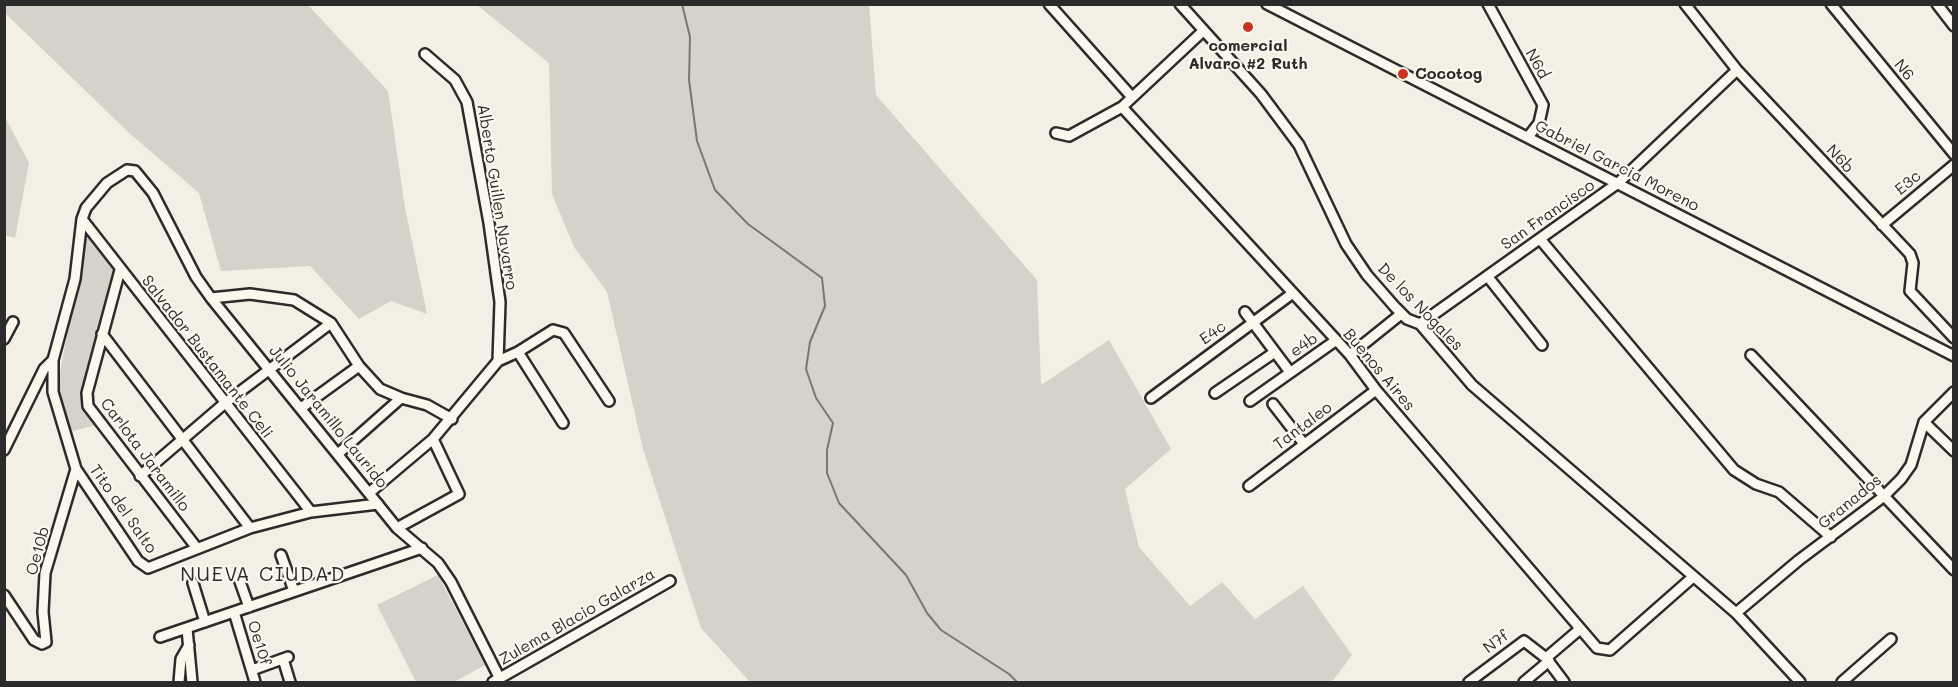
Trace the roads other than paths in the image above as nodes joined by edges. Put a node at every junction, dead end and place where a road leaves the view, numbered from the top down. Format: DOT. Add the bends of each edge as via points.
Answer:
graph roads {
  1 [pos="1048,4"];
  2 [pos="1179,4"];
  3 [pos="1267,4"];
  4 [pos="1488,4"];
  5 [pos="1685,4"];
  6 [pos="1831,4"];
  7 [pos="1937,4"];
  8 [pos="1953,26"];
  9 [pos="1202,32"];
  10 [pos="425,54"];
  11 [pos="1737,70"];
  12 [pos="1131,96"];
  13 [pos="1122,107"];
  14 [pos="1056,133"];
  15 [pos="1528,137"];
  16 [pos="1953,154"];
  17 [pos="1953,165"];
  18 [pos="1618,183"];
  19 [pos="82,219"];
  20 [pos="1882,225"];
  21 [pos="1540,239"];
  22 [pos="120,270"];
  23 [pos="1488,278"];
  24 [pos="1293,293"];
  25 [pos="211,298"];
  26 [pos="1245,312"];
  27 [pos="1401,314"];
  28 [pos="13,322"];
  29 [pos="331,323"];
  30 [pos="1253,323"];
  31 [pos="1420,324"];
  32 [pos="102,334"];
  33 [pos="1953,338"];
  34 [pos="4,339"];
  35 [pos="1335,341"];
  36 [pos="1542,345"];
  37 [pos="518,352"];
  38 [pos="1275,352"];
  39 [pos="1350,355"];
  40 [pos="1751,355"];
  41 [pos="1953,356"];
  42 [pos="53,360"];
  43 [pos="498,361"];
  44 [pos="359,366"];
  45 [pos="270,368"];
  46 [pos="1290,372"];
  47 [pos="1376,390"];
  48 [pos="1953,392"];
  49 [pos="1215,393"];
  50 [pos="401,398"];
  51 [pos="1151,398"];
  52 [pos="609,401"];
  53 [pos="1250,401"];
  54 [pos="225,403"];
  55 [pos="1273,404"];
  56 [pos="301,408"];
  57 [pos="452,419"];
  58 [pos="1924,422"];
  59 [pos="562,423"];
  60 [pos="182,438"];
  61 [pos="433,439"];
  62 [pos="1305,444"];
  63 [pos="4,450"];
  64 [pos="1953,451"];
  65 [pos="339,453"];
  66 [pos="76,469"];
  67 [pos="140,476"];
  68 [pos="1249,486"];
  69 [pos="369,493"];
  70 [pos="1883,497"];
  71 [pos="378,504"];
  72 [pos="311,512"];
  73 [pos="250,528"];
  74 [pos="397,528"];
  75 [pos="1831,537"];
  76 [pos="196,547"];
  77 [pos="422,548"];
  78 [pos="281,555"];
  79 [pos="1953,570"];
  80 [pos="1693,577"];
  81 [pos="239,579"];
  82 [pos="670,581"];
  83 [pos="193,583"];
  84 [pos="294,591"];
  85 [pos="4,595"];
  86 [pos="249,607"];
  87 [pos="234,612"];
  88 [pos="1736,613"];
  89 [pos="205,622"];
  90 [pos="187,629"];
  91 [pos="1580,629"];
  92 [pos="160,637"];
  93 [pos="1890,639"];
  94 [pos="189,645"];
  95 [pos="1547,660"];
  96 [pos="252,670"];
  97 [pos="496,680"];
  98 [pos="179,682"];
  99 [pos="192,682"];
  100 [pos="255,682"];
  101 [pos="290,682"];
  102 [pos="1469,682"];
  103 [pos="1524,682"];
  104 [pos="1564,682"];
  105 [pos="1800,682"];
  106 [pos="1842,682"];
  1 -- 12 [label="street"];
  2 -- 9 [label="street, De los Nogales"];
  3 -- 15 [label="street, Gabriel Garcia Moreno"];
  4 -- 15 [label="street, N6d" via="1543,105 1539,123"];
  5 -- 11 [label="street, N6b"];
  6 -- 16 [label="street, N6"];
  7 -- 8 [label="street"];
  9 -- 12 [label="street"];
  9 -- 27 [label="street, De los Nogales" via="1261,94 1299,145 1346,244"];
  10 -- 43 [label="street, Alberto Guillen Navarro" via="455,80 467,102 500,302"];
  11 -- 18 [label="street, San Francisco"];
  11 -- 20 [label="street, N6b"];
  12 -- 13 [label="street"];
  13 -- 14 [label="street" via="1069,136"];
  13 -- 24 [label="street, Buenos Aires"];
  15 -- 18 [label="street, Gabriel Garcia Moreno"];
  17 -- 20 [label="street, E3c"];
  18 -- 21 [label="street, San Francisco"];
  18 -- 41 [label="street, Gabriel Garcia Moreno"];
  19 -- 22 [label="street, Salvador Bustamante Celi"];
  19 -- 25 [label="street, Julio Jaramillo Laurido" via="106,183 127,170 135,171 153,193"];
  19 -- 42 [label="street" via="75,279"];
  20 -- 33 [label="street, N6b" via="1910,254 1910,291"];
  21 -- 23 [label="street, San Francisco"];
  21 -- 75 [label="street" via="1734,470 1779,492"];
  22 -- 32 [label="street, Carlota Jaramillo"];
  22 -- 54 [label="street, Salvador Bustamante Celi"];
  23 -- 31 [label="street, San Francisco"];
  23 -- 36 [label="street"];
  24 -- 30 [label="street, E4c"];
  24 -- 35 [label="street, Buenos Aires"];
  25 -- 29 [label="street" via="250,294 294,300"];
  25 -- 45 [label="street, Julio Jaramillo Laurido"];
  26 -- 30 [label="street"];
  27 -- 31 [label="street, De los Nogales"];
  27 -- 39 [label="street"];
  28 -- 34 [label="street"];
  29 -- 44 [label="street"];
  29 -- 45 [label="street"];
  30 -- 38 [label="street"];
  30 -- 51 [label="street, E4c"];
  31 -- 80 [label="street, De los Nogales" via="1472,385"];
  32 -- 60 [label="street"];
  32 -- 67 [label="street, Carlota Jaramillo" via="87,393 88,406"];
  35 -- 39 [label="street, Buenos Aires"];
  35 -- 46 [label="street, e4b"];
  37 -- 43 [label="street"];
  37 -- 52 [label="street" via="553,330 564,333"];
  37 -- 59 [label="street"];
  38 -- 46 [label="street"];
  38 -- 49 [label="street"];
  39 -- 47 [label="street, Buenos Aires"];
  40 -- 70 [label="street"];
  42 -- 63 [label="street" via="44,369"];
  42 -- 66 [label="street, Tito del Salto" via="53,392"];
  43 -- 57 [label="street"];
  44 -- 50 [label="street" via="380,389"];
  44 -- 56 [label="street"];
  45 -- 54 [label="street"];
  45 -- 56 [label="street, Julio Jaramillo Laurido"];
  46 -- 53 [label="street, e4b"];
  47 -- 62 [label="street, Tantaleo"];
  47 -- 91 [label="street, Buenos Aires"];
  48 -- 58 [label="street, Granados"];
  50 -- 57 [label="street" via="428,405"];
  50 -- 65 [label="street"];
  54 -- 60 [label="street"];
  54 -- 72 [label="street, Salvador Bustamante Celi"];
  55 -- 62 [label="street"];
  56 -- 65 [label="street, Julio Jaramillo Laurido"];
  57 -- 61 [label="street"];
  58 -- 64 [label="street"];
  58 -- 70 [label="street, Granados" via="1906,474"];
  60 -- 67 [label="street"];
  60 -- 73 [label="street"];
  61 -- 69 [label="street"];
  61 -- 74 [label="street" via="459,494"];
  62 -- 68 [label="street, Tantaleo"];
  65 -- 69 [label="street, Julio Jaramillo Laurido"];
  66 -- 76 [label="street, Tito del Salto" via="138,561 148,568"];
  66 -- 85 [label="street, Oe10b" via="45,573 46,642 34,640"];
  67 -- 76 [label="street, Carlota Jaramillo"];
  69 -- 71 [label="street, Julio Jaramillo Laurido"];
  70 -- 75 [label="street, Granados"];
  70 -- 79 [label="street"];
  71 -- 72 [label="street"];
  71 -- 74 [label="street, Julio Jaramillo Laurido"];
  72 -- 73 [label="street"];
  73 -- 76 [label="street"];
  74 -- 77 [label="street, Julio Jaramillo Laurido"];
  75 -- 88 [label="street, Granados"];
  77 -- 84 [label="street"];
  77 -- 97 [label="street, Julio Jaramillo Laurido" via="452,582"];
  78 -- 84 [label="street"];
  80 -- 88 [label="street, De los Nogales"];
  80 -- 91 [label="street, Buenos Aires" via="1610,650 1597,648"];
  81 -- 86 [label="street"];
  82 -- 97 [label="street, Zulema Blacio Galarza"];
  83 -- 89 [label="street"];
  84 -- 86 [label="street"];
  86 -- 87 [label="street"];
  87 -- 89 [label="street"];
  87 -- 96 [label="street, Oe10f"];
  88 -- 105 [label="street, De los Nogales"];
  89 -- 90 [label="street"];
  90 -- 92 [label="street"];
  90 -- 94 [label="street"];
  91 -- 95 [label="street"];
  93 -- 106 [label="street"];
  94 -- 98 [label="street" via="182,659"];
  94 -- 99 [label="street"];
  95 -- 102 [label="street, N7f" via="1522,641"];
  95 -- 103 [label="street"];
  95 -- 104 [label="street, N7f"];
  96 -- 100 [label="street, Oe10f"];
  96 -- 101 [label="street" via="286,658"];
}
